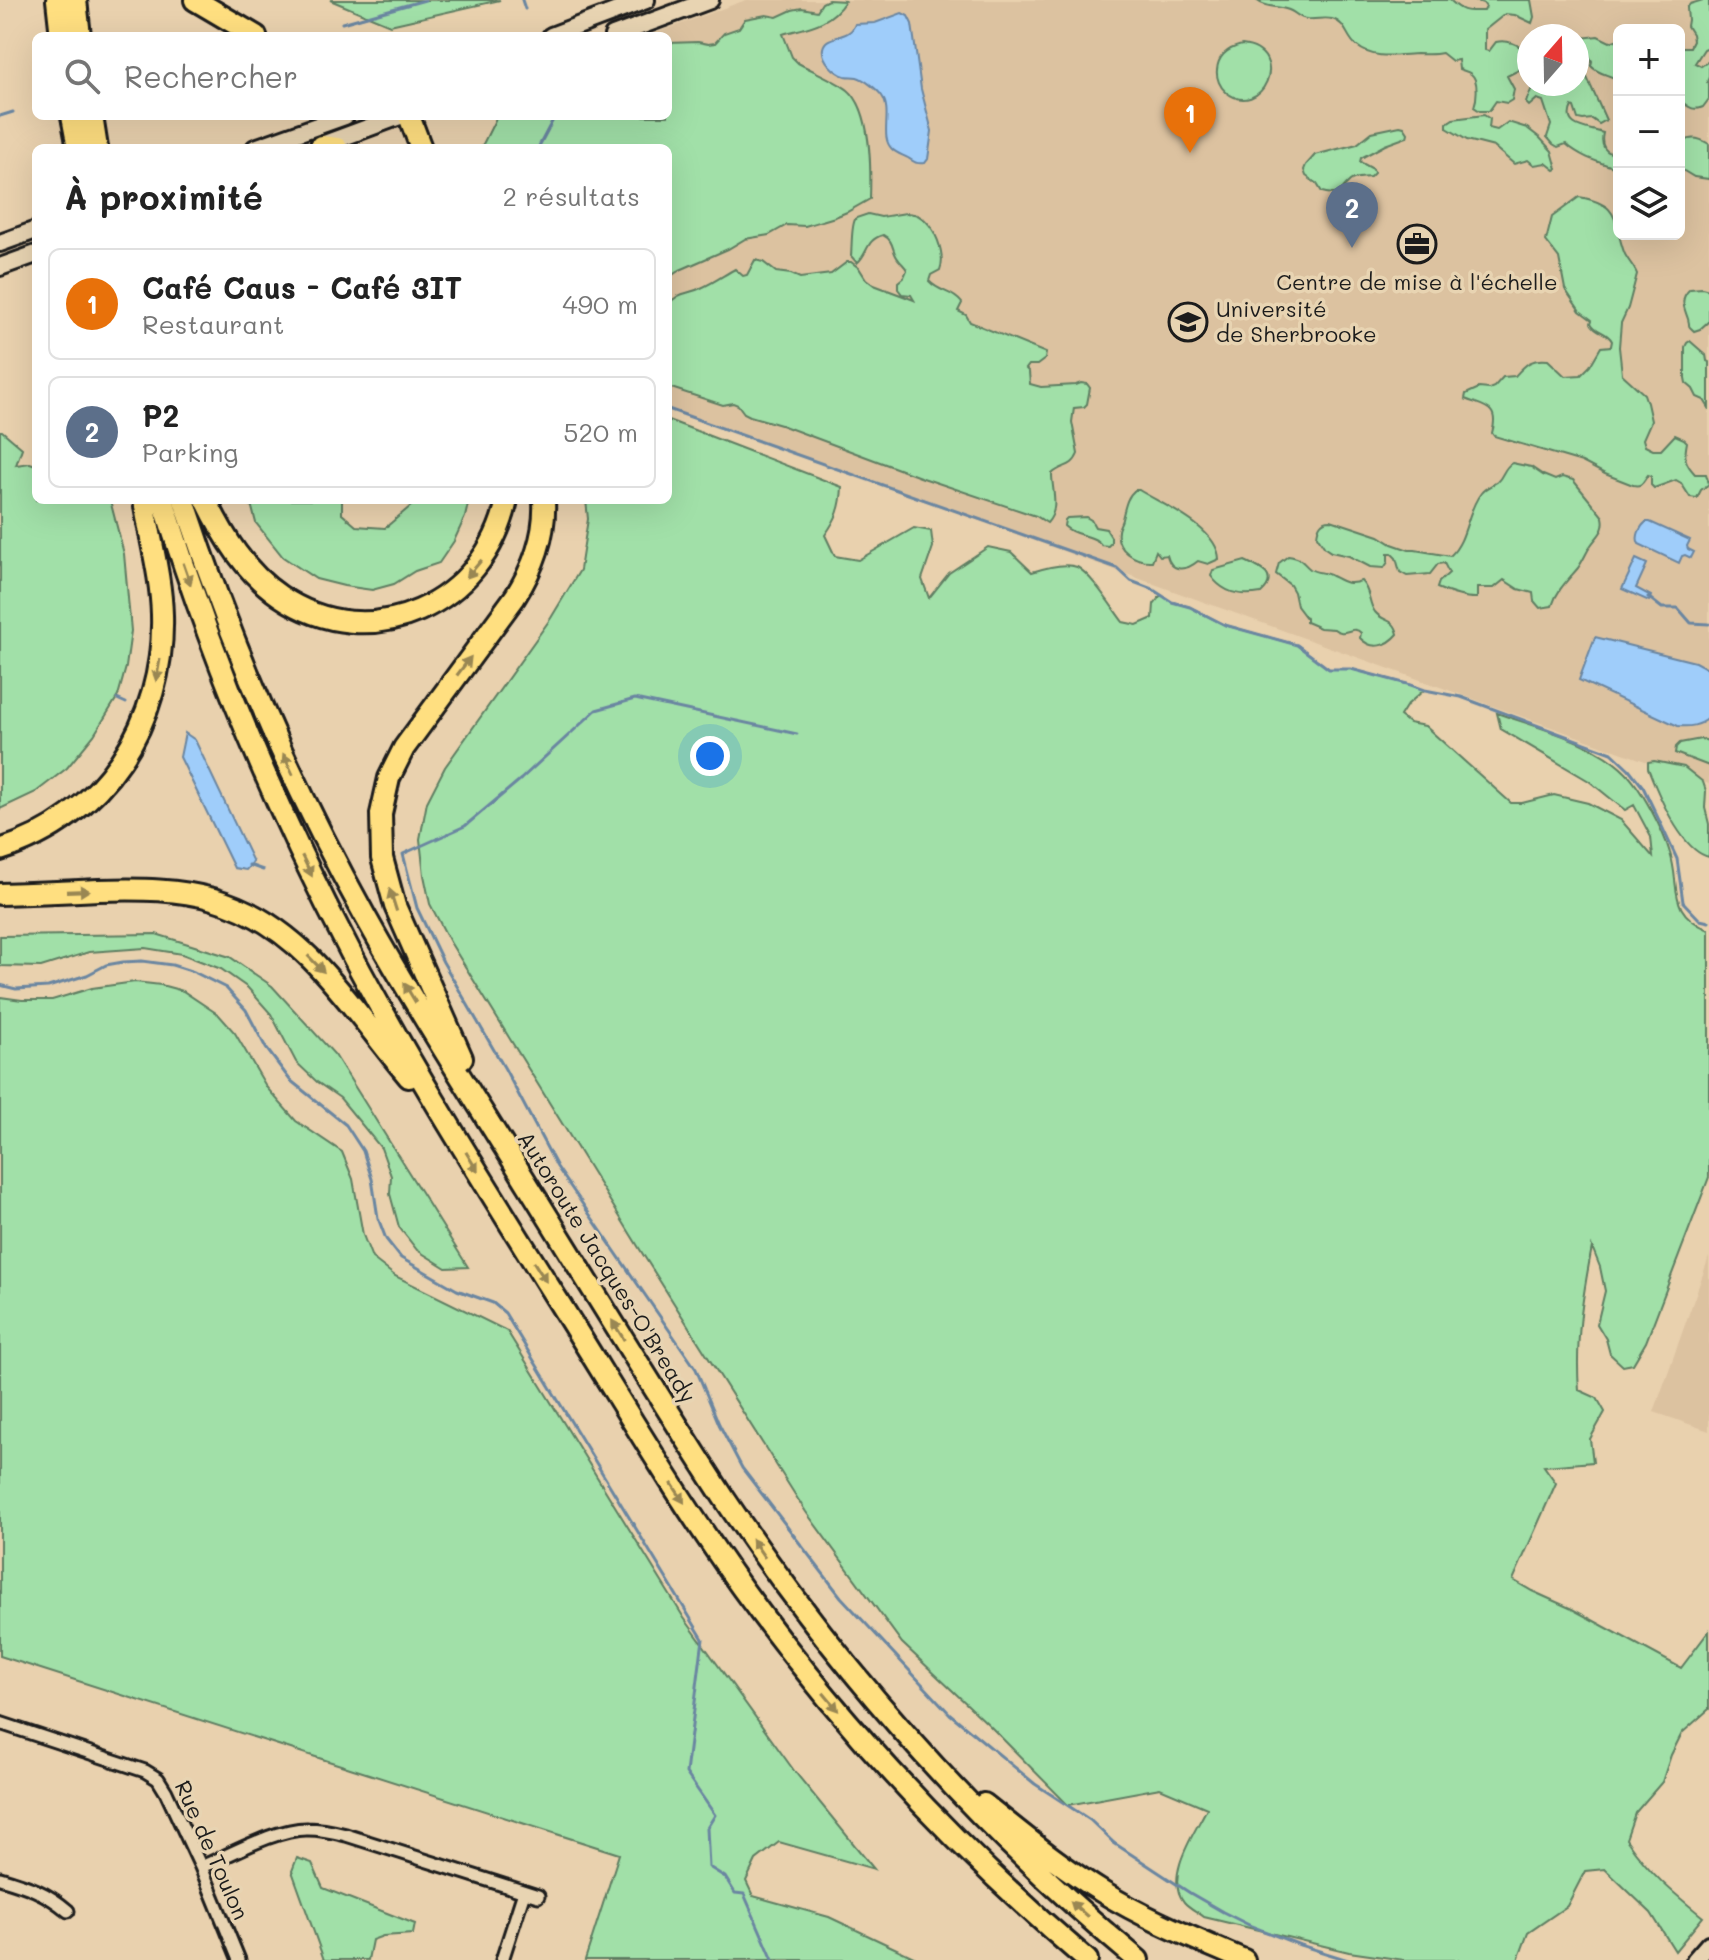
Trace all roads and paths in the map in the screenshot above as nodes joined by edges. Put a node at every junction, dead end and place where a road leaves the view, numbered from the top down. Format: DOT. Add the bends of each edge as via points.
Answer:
graph roads {
  1 [pos="57,0"];
  2 [pos="76,0"];
  3 [pos="195,0"];
  4 [pos="646,0"];
  5 [pos="710,0"];
  6 [pos="61,32"];
  7 [pos="80,32"];
  8 [pos="249,32"];
  9 [pos="562,32"];
  10 [pos="624,32"];
  11 [pos="73,120"];
  12 [pos="93,120"];
  13 [pos="334,120"];
  14 [pos="390,120"];
  15 [pos="410,120"];
  16 [pos="77,144"];
  17 [pos="96,144"];
  18 [pos="266,144"];
  19 [pos="331,144"];
  20 [pos="420,144"];
  21 [pos="32,231"];
  22 [pos="0,243"];
  23 [pos="32,255"];
  24 [pos="0,267"];
  25 [pos="145,504"];
  26 [pos="164,504"];
  27 [pos="185,504"];
  28 [pos="208,504"];
  29 [pos="506,504"];
  30 [pos="544,504"];
  31 [pos="0,850"];
  32 [pos="0,894"];
  33 [pos="446,1119"];
  34 [pos="495,1131"];
  35 [pos="0,1723"];
  36 [pos="930,1763"];
  37 [pos="201,1867"];
  38 [pos="0,1878"];
  39 [pos="1006,1889"];
  40 [pos="524,1892"];
  41 [pos="538,1896"];
  42 [pos="68,1911"];
  43 [pos="1709,1944"];
  44 [pos="239,1960"];
  45 [pos="502,1960"];
  46 [pos="1070,1960"];
  47 [pos="1087,1960"];
  48 [pos="1138,1960"];
  49 [pos="1244,1960"];
  50 [pos="1695,1960"];
  1 -- 6 [label="highway"];
  2 -- 7 [label="highway"];
  3 -- 8 [label="highway"];
  4 -- 9 [label="main road"];
  5 -- 10 [label="main road"];
  11 -- 16 [label="highway"];
  12 -- 17 [label="highway"];
  13 -- 18 [label="main road"];
  14 -- 19 [label="main road"];
  15 -- 20 [label="highway"];
  21 -- 22 [label="main road"];
  23 -- 24 [label="main road"];
  25 -- 31 [label="highway, one-way" via="162,628 158,675 144,720 121,761 89,798 51,828"];
  26 -- 33 [label="highway, one-way" via="212,644 276,799 351,953"];
  34 -- 27 [label="highway, Autoroute Jacques-O'Bready, one-way" via="387,955 312,814 239,653"];
  29 -- 28 [label="highway, one-way" via="489,550 457,587 414,613 365,622 315,614 272,590 233,549"];
  34 -- 30 [label="highway, one-way" via="398,915 382,858 381,814 389,778 404,748 527,577 541,538"];
  32 -- 33 [label="highway, one-way" via="171,890 213,898 253,914 317,965"];
  33 -- 39 [label="highway, one-way" via="742,1588 867,1745"];
  36 -- 34 [label="highway, Autoroute Jacques-O'Bready, one-way" via="846,1665 761,1552"];
  35 -- 37 [label="street, Rue de Toulon" via="158,1779"];
  48 -- 36 [label="highway, Autoroute Jacques-O'Bready, one-way" via="1035,1870"];
  36 -- 49 [label="highway" via="1103,1892"];
  37 -- 40 [label="street" via="306,1828 346,1835"];
  37 -- 44 [label="street, Rue de Toulon"];
  38 -- 42 [label="street" via="39,1890"];
  39 -- 46 [label="highway"];
  39 -- 47 [label="highway"];
  40 -- 41 [label="street"];
  40 -- 45 [label="street"];
  43 -- 50 [label="main road"];
}
